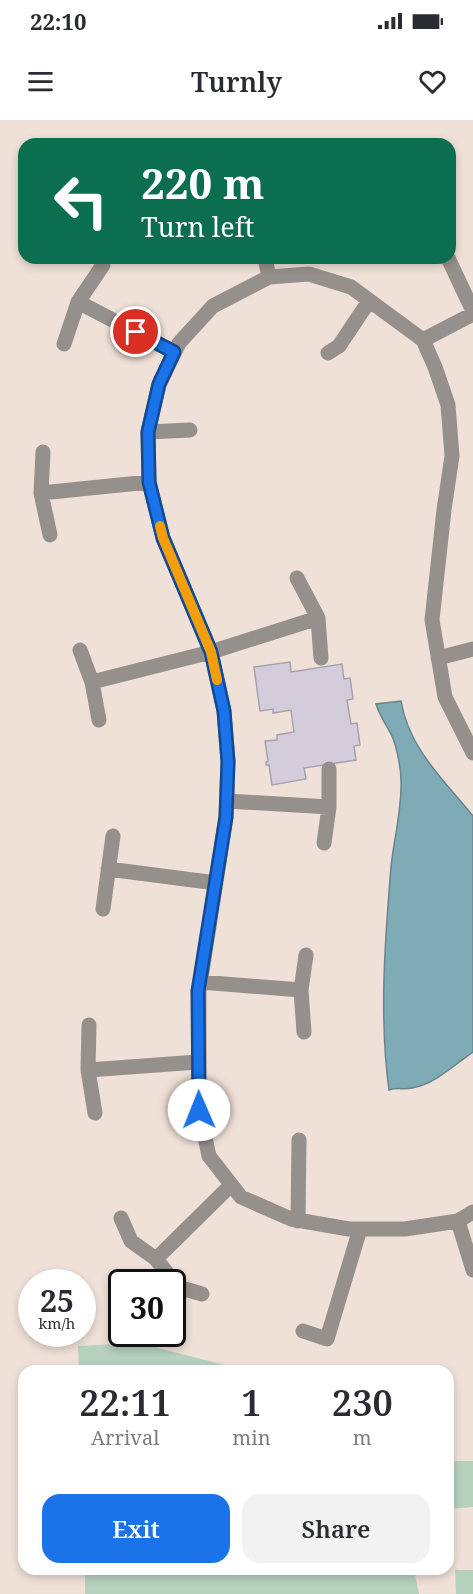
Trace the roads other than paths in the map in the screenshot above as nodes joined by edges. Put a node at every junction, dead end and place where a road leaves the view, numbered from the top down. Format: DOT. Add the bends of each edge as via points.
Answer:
graph roads {
  1 [pos="266,264"];
  2 [pos="451,264"];
  3 [pos="103,265"];
  4 [pos="269,277"];
  5 [pos="369,300"];
  6 [pos="78,302"];
  7 [pos="473,313"];
  8 [pos="423,340"];
  9 [pos="64,344"];
  10 [pos="174,352"];
  11 [pos="328,353"];
  12 [pos="190,430"];
  13 [pos="148,432"];
  14 [pos="43,452"];
  15 [pos="149,482"];
  16 [pos="41,493"];
  17 [pos="50,535"];
  18 [pos="297,578"];
  19 [pos="318,618"];
  20 [pos="80,650"];
  21 [pos="473,650"];
  22 [pos="211,652"];
  23 [pos="321,658"];
  24 [pos="438,658"];
  25 [pos="92,682"];
  26 [pos="99,720"];
  27 [pos="473,753"];
  28 [pos="328,769"];
  29 [pos="227,801"];
  30 [pos="329,807"];
  31 [pos="113,836"];
  32 [pos="324,843"];
  33 [pos="108,869"];
  34 [pos="216,883"];
  35 [pos="103,909"];
  36 [pos="306,955"];
  37 [pos="200,982"];
  38 [pos="301,990"];
  39 [pos="89,1025"];
  40 [pos="304,1032"];
  41 [pos="198,1062"];
  42 [pos="88,1070"];
  43 [pos="95,1113"];
  44 [pos="298,1140"];
  45 [pos="231,1185"];
  46 [pos="473,1212"];
  47 [pos="121,1218"];
  48 [pos="298,1221"];
  49 [pos="458,1221"];
  50 [pos="360,1229"];
  51 [pos="156,1259"];
  52 [pos="473,1270"];
  53 [pos="202,1294"];
  54 [pos="303,1331"];
  1 -- 4 [label="street"];
  2 -- 7 [label="street"];
  3 -- 6 [label="street"];
  4 -- 5 [label="street" via="309,274 351,287"];
  4 -- 10 [label="street" via="213,306"];
  5 -- 8 [label="street"];
  5 -- 11 [label="street" via="339,346"];
  6 -- 9 [label="street"];
  6 -- 10 [label="street"];
  7 -- 8 [label="street"];
  8 -- 24 [label="street" via="448,405 452,456 432,620"];
  10 -- 13 [label="street" via="159,384"];
  12 -- 13 [label="street"];
  13 -- 15 [label="street"];
  14 -- 16 [label="street"];
  15 -- 16 [label="street"];
  15 -- 22 [label="street" via="163,538"];
  16 -- 17 [label="street"];
  18 -- 19 [label="street"];
  19 -- 22 [label="street"];
  19 -- 23 [label="street"];
  20 -- 25 [label="street"];
  21 -- 24 [label="street"];
  22 -- 25 [label="street"];
  22 -- 29 [label="street" via="224,711"];
  24 -- 27 [label="street" via="445,696"];
  25 -- 26 [label="street"];
  28 -- 30 [label="street"];
  29 -- 30 [label="street"];
  29 -- 34 [label="street"];
  30 -- 32 [label="street"];
  31 -- 33 [label="street"];
  33 -- 34 [label="street"];
  33 -- 35 [label="street"];
  34 -- 37 [label="street"];
  36 -- 38 [label="street"];
  37 -- 38 [label="street"];
  37 -- 41 [label="street"];
  38 -- 40 [label="street"];
  39 -- 42 [label="street"];
  41 -- 42 [label="street"];
  41 -- 45 [label="street" via="199,1110 209,1156"];
  42 -- 43 [label="street"];
  44 -- 48 [label="street"];
  45 -- 48 [label="street" via="241,1197"];
  45 -- 51 [label="street"];
  46 -- 49 [label="street"];
  47 -- 51 [label="street" via="131,1241"];
  48 -- 50 [label="street"];
  49 -- 50 [label="street" via="405,1229"];
  49 -- 52 [label="street"];
  50 -- 54 [label="street" via="327,1339"];
  51 -- 53 [label="street" via="178,1287"];
}
